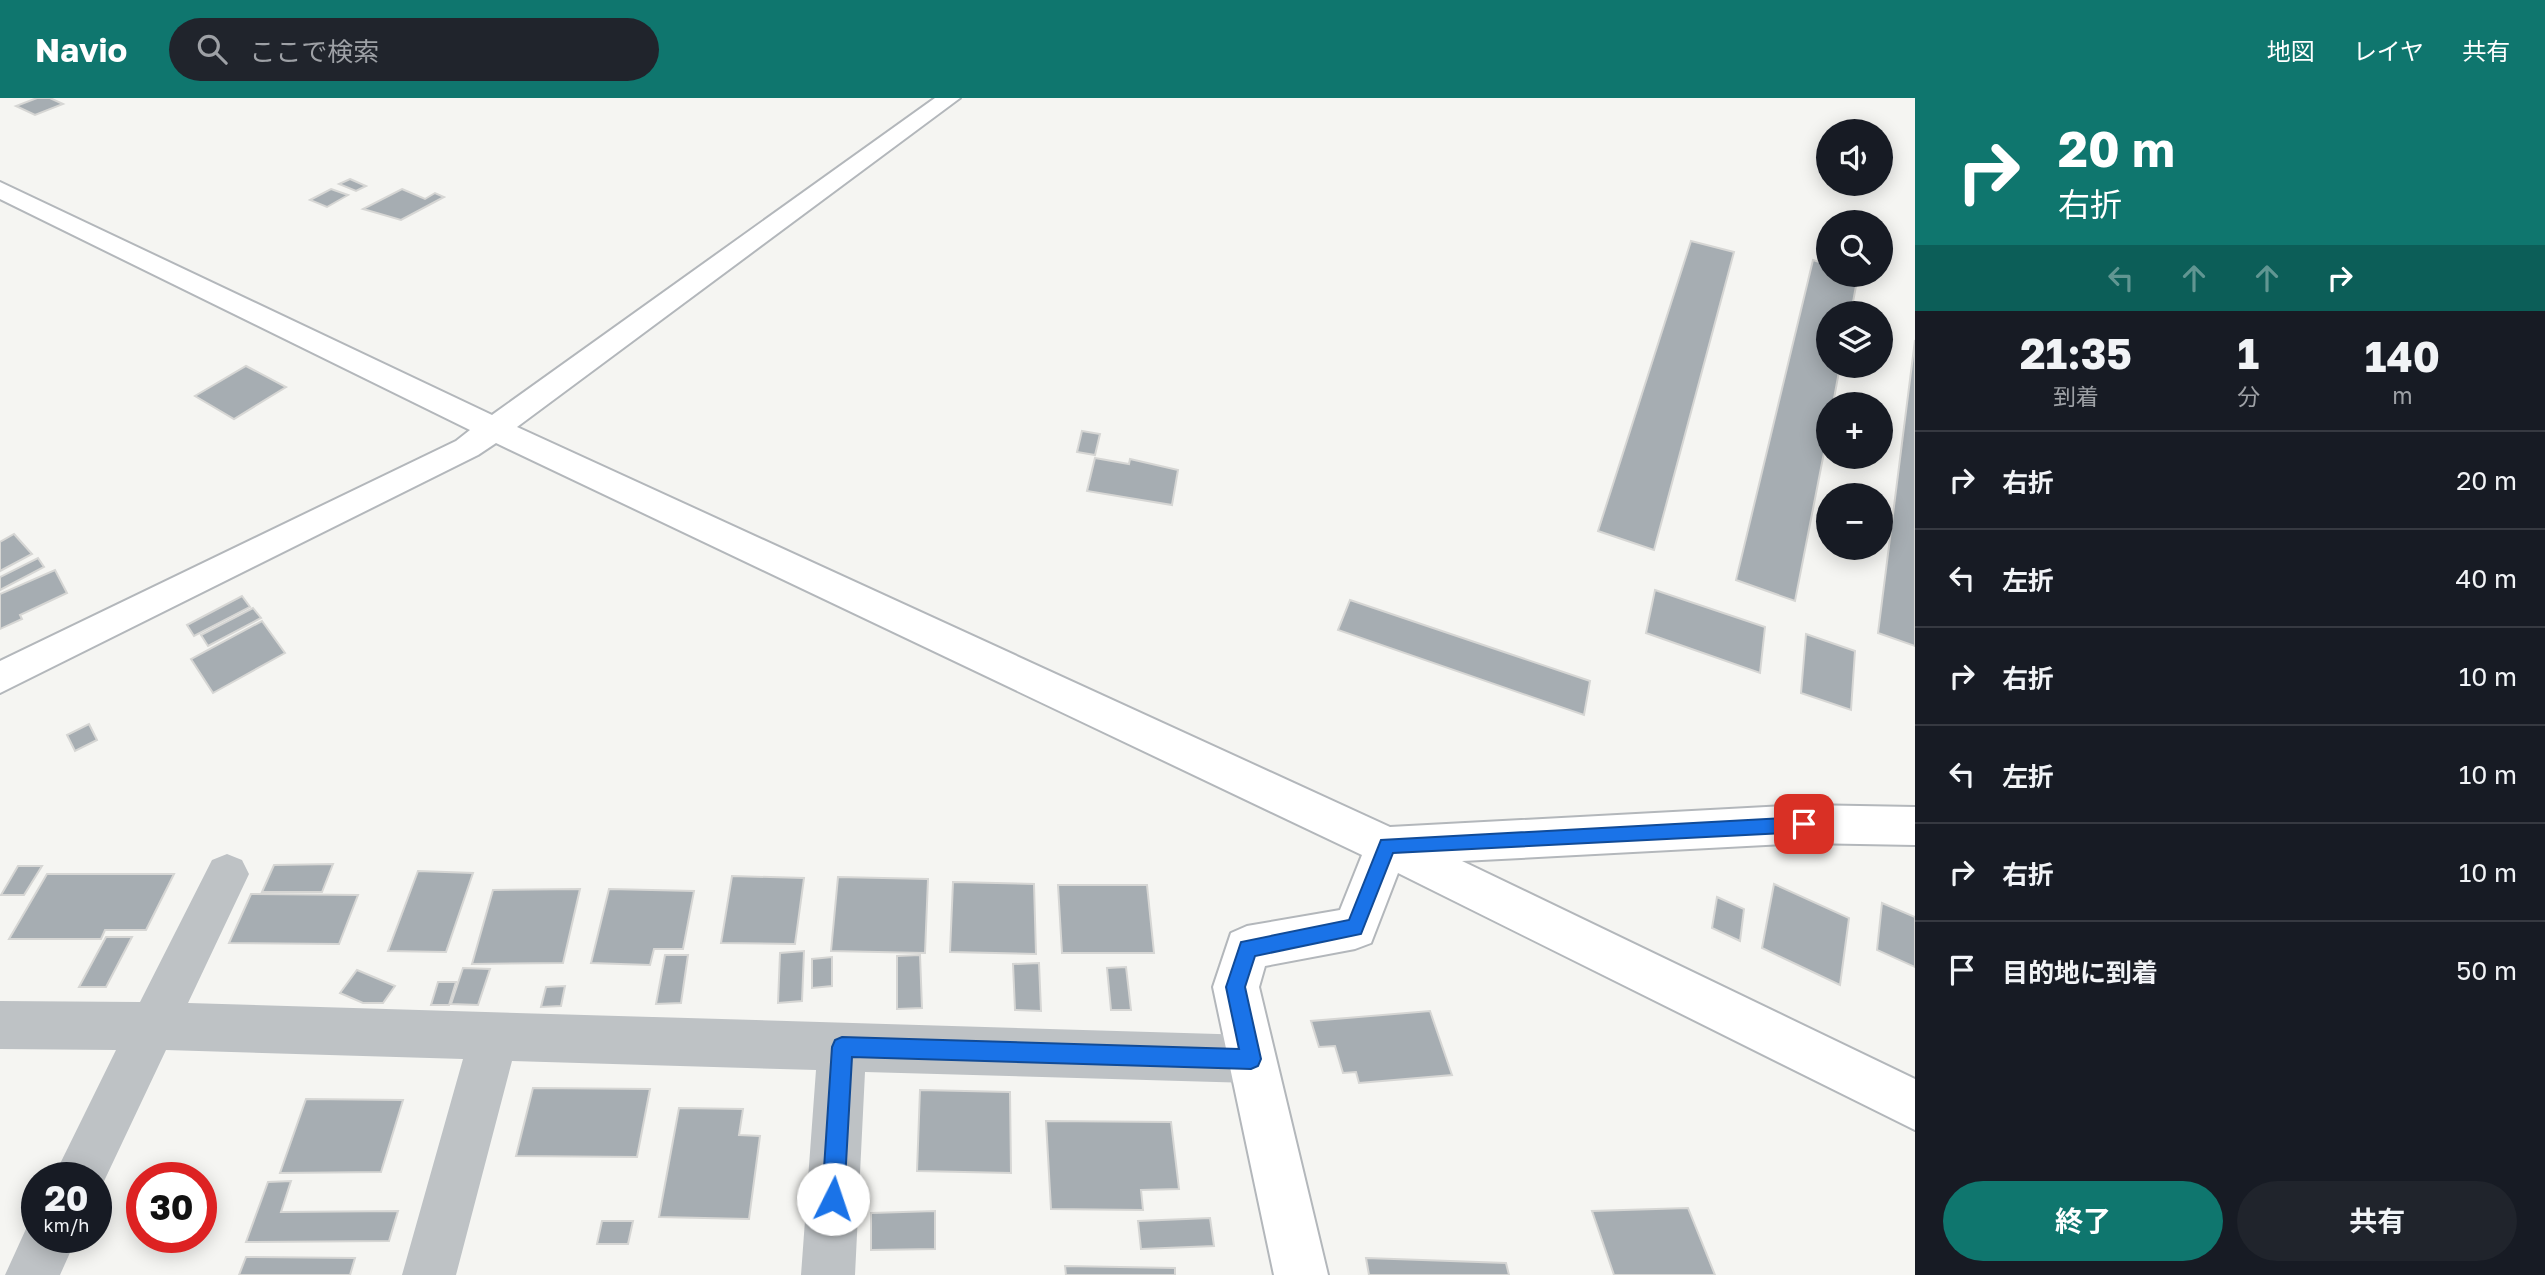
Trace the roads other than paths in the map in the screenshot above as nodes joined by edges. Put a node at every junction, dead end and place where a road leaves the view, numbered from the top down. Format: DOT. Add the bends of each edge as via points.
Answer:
graph roads {
  1 [pos="949,98"];
  2 [pos="0,189"];
  3 [pos="494,429"];
  4 [pos="0,678"];
  5 [pos="1915,826"];
  6 [pos="1387,846"];
  7 [pos="227,874"];
  8 [pos="0,1025"];
  9 [pos="153,1026"];
  10 [pos="494,1036"];
  11 [pos="842,1047"];
  12 [pos="1251,1059"];
  13 [pos="1915,1105"];
  14 [pos="87,1162"];
  15 [pos="42,1253"];
  16 [pos="32,1275"];
  17 [pos="429,1275"];
  18 [pos="828,1275"];
  19 [pos="1301,1275"];
  1 -- 3 [label="street"];
  2 -- 3 [label="street"];
  3 -- 4 [label="street" via="467,448"];
  3 -- 6 [label="street"];
  5 -- 6 [label="street" via="1804,824"];
  6 -- 12 [label="street" via="1355,928 1247,948 1236,987"];
  6 -- 13 [label="street"];
  7 -- 9 [label="street"];
  8 -- 9 [label="street"];
  9 -- 10 [label="street"];
  9 -- 14 [label="street"];
  10 -- 11 [label="street"];
  10 -- 17 [label="street"];
  11 -- 12 [label="street"];
  11 -- 18 [label="street"];
  12 -- 19 [label="street"];
  15 -- 16 [label="street"];
}
